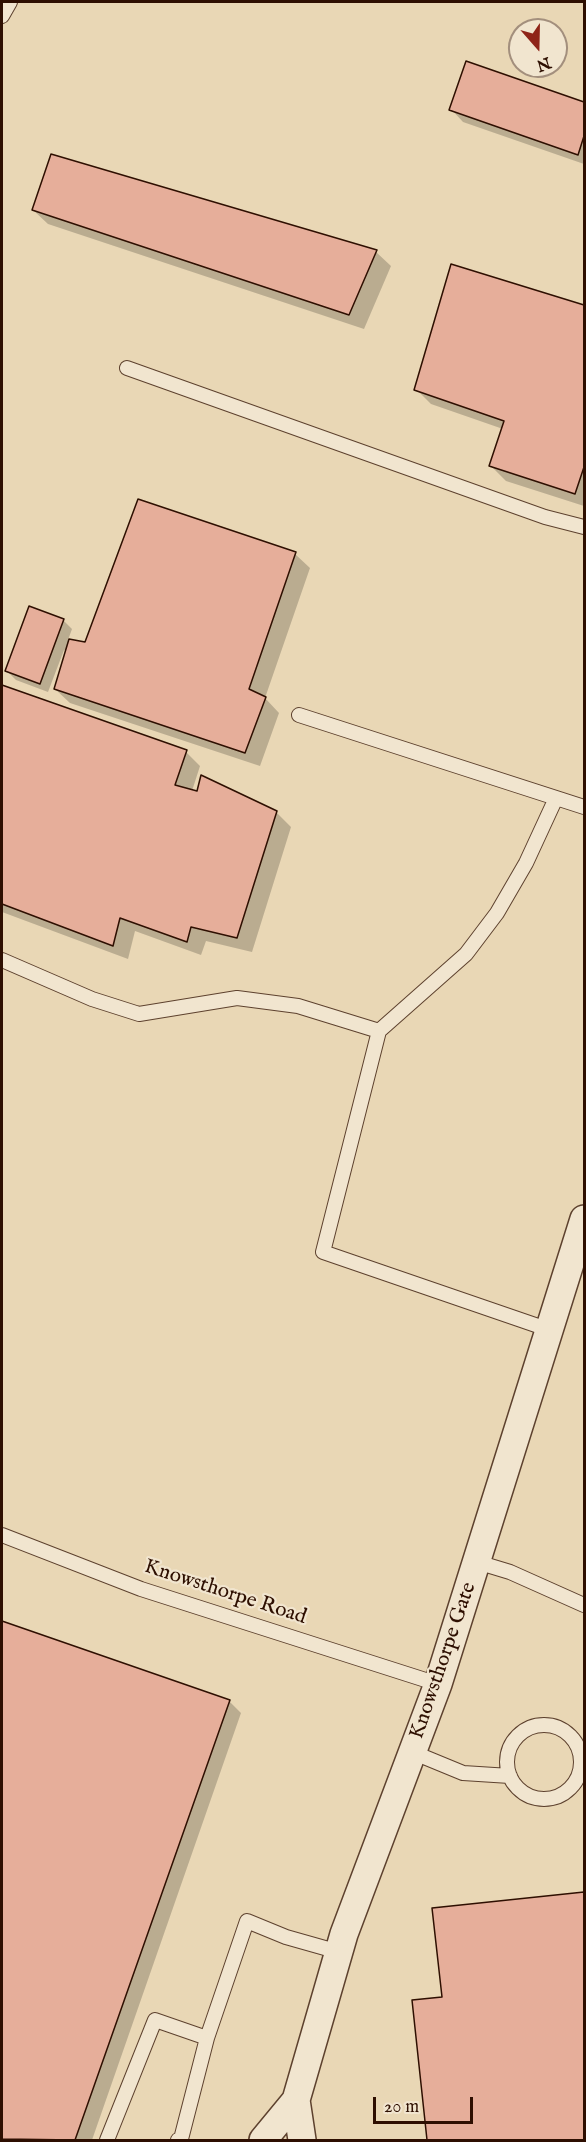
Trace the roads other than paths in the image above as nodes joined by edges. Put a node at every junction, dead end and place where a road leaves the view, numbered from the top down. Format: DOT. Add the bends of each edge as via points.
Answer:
graph roads {
  1 [pos="10,2"];
  2 [pos="2,16"];
  3 [pos="128,368"];
  4 [pos="585,527"];
  5 [pos="299,715"];
  6 [pos="556,798"];
  7 [pos="585,807"];
  8 [pos="2,960"];
  9 [pos="379,1031"];
  10 [pos="585,1218"];
  11 [pos="550,1330"];
  12 [pos="2,1535"];
  13 [pos="477,1562"];
  14 [pos="585,1605"];
  15 [pos="438,1684"];
  16 [pos="412,1752"];
  17 [pos="510,1776"];
  18 [pos="581,1776"];
  19 [pos="339,1952"];
  20 [pos="207,2038"];
  21 [pos="296,2100"];
  22 [pos="107,2140"];
  23 [pos="178,2140"];
  24 [pos="263,2140"];
  25 [pos="302,2140"];
  1 -- 2 [label="lane"];
  3 -- 4 [label="lane" via="545,517"];
  5 -- 6 [label="lane"];
  6 -- 7 [label="lane"];
  6 -- 9 [label="lane" via="526,863 497,913 466,954"];
  8 -- 9 [label="lane" via="139,1014 237,998 298,1006"];
  9 -- 11 [label="lane" via="323,1252"];
  10 -- 11 [label="street, Knowsthorpe Gate"];
  11 -- 13 [label="street, Knowsthorpe Gate"];
  12 -- 15 [label="lane, Knowsthorpe Road" via="141,1589"];
  13 -- 14 [label="lane"];
  13 -- 15 [label="street, Knowsthorpe Gate"];
  15 -- 16 [label="street, Knowsthorpe Gate"];
  16 -- 17 [label="lane" via="463,1773"];
  16 -- 19 [label="street, Knowsthorpe Gate"];
  17 -- 18 [label="lane" via="516,1786 538,1799 562,1795"];
  17 -- 18 [label="lane" via="507,1763 514,1740 523,1732 545,1725 567,1733 575,1742 580,1753"];
  19 -- 20 [label="lane" via="247,1921"];
  19 -- 21 [label="street, Knowsthorpe Gate"];
  20 -- 22 [label="lane" via="155,2020"];
  20 -- 23 [label="lane"];
  21 -- 24 [label="street, Knowsthorpe Gate"];
  21 -- 25 [label="street, Knowsthorpe Gate"];
}
